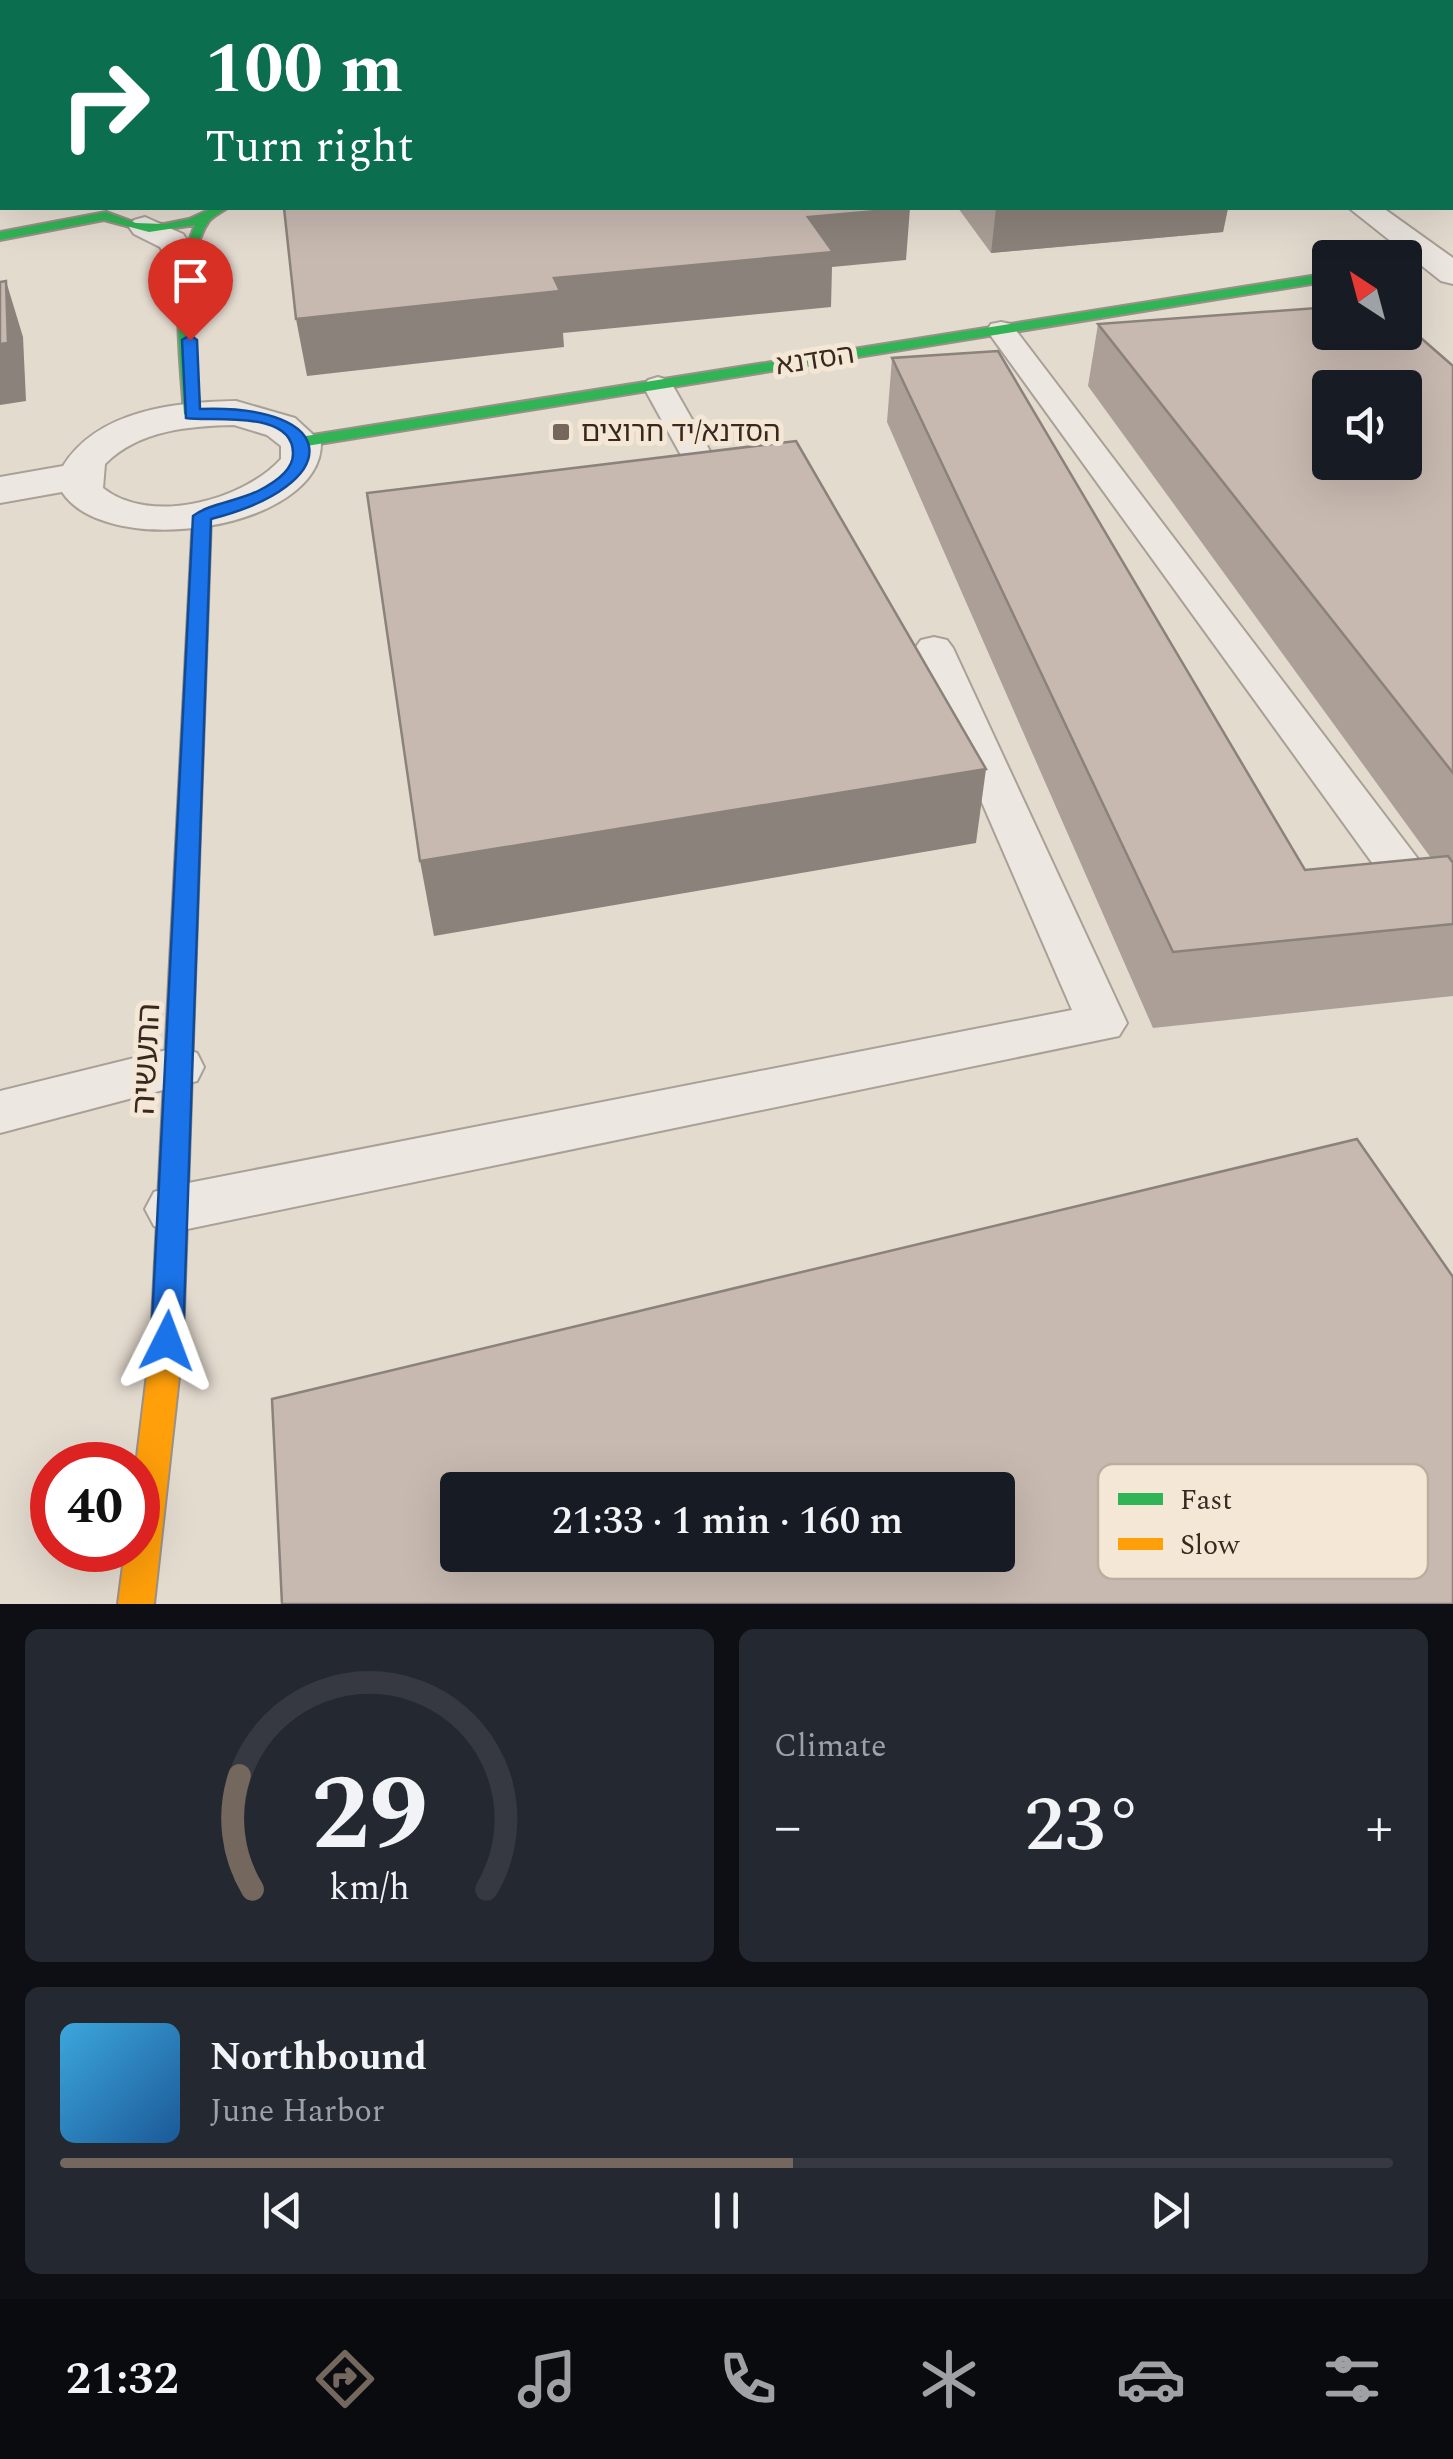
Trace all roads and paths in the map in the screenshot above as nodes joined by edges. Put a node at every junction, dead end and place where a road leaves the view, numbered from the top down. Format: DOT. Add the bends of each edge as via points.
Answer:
graph roads {
  1 [pos="1366,210"];
  2 [pos="105,212"];
  3 [pos="212,213"];
  4 [pos="146,228"];
  5 [pos="0,236"];
  6 [pos="188,264"];
  7 [pos="1431,266"];
  8 [pos="1312,280"];
  9 [pos="1001,330"];
  10 [pos="658,386"];
  11 [pos="192,414"];
  12 [pos="300,442"];
  13 [pos="79,476"];
  14 [pos="715,488"];
  15 [pos="0,490"];
  16 [pos="202,516"];
  17 [pos="934,648"];
  18 [pos="1453,939"];
  19 [pos="180,1068"];
  20 [pos="0,1112"];
  21 [pos="172,1209"];
  22 [pos="136,1604"];
  1 -- 7 [label="street"];
  2 -- 4 [label="street" via="120,224"];
  2 -- 5 [label="street"];
  3 -- 4 [label="street"];
  3 -- 6 [label="street" via="192,238"];
  4 -- 6 [label="street" via="172,241"];
  6 -- 11 [label="street"];
  8 -- 9 [label="street, הסדנא"];
  9 -- 10 [label="street, הסדנא"];
  9 -- 18 [label="lane"];
  10 -- 12 [label="street, הסדנא"];
  10 -- 14 [label="lane"];
  11 -- 12 [label="street" via="266,418"];
  11 -- 13 [label="street" via="106,442"];
  12 -- 16 [label="street" via="302,459 292,476 238,507"];
  13 -- 15 [label="street"];
  13 -- 16 [label="street" via="83,493 114,512"];
  16 -- 19 [label="street, התעשיה"];
  17 -- 21 [label="lane" via="1102,1023"];
  19 -- 20 [label="lane"];
  19 -- 21 [label="street, התעשיה"];
  21 -- 22 [label="street, התעשיה" via="167,1341"];
}
